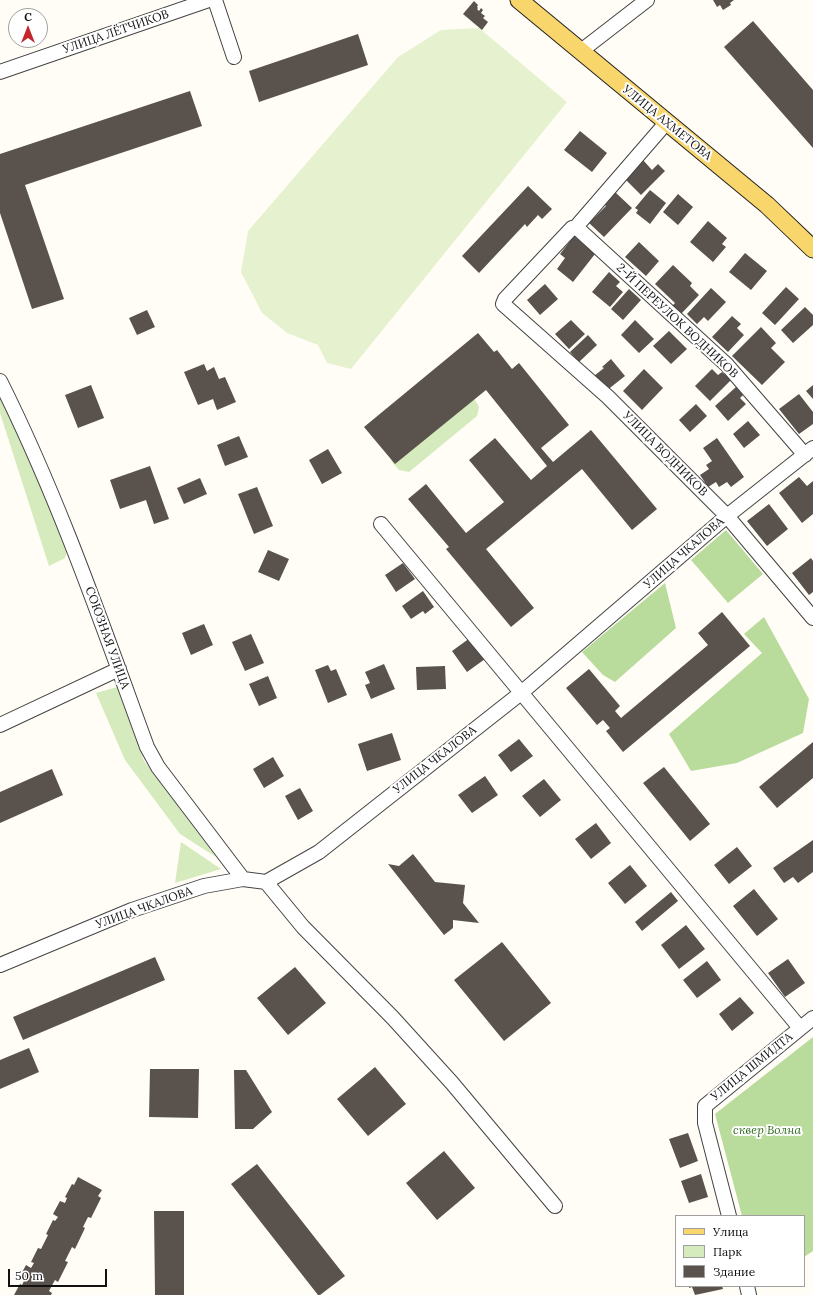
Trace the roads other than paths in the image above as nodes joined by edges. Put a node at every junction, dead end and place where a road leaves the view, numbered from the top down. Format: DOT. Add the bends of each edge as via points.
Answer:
graph roads {
  1 [pos="209,0"];
  2 [pos="215,0"];
  3 [pos="519,0"];
  4 [pos="647,0"];
  5 [pos="581,50"];
  6 [pos="234,57"];
  7 [pos="0,72"];
  8 [pos="666,123"];
  9 [pos="576,227"];
  10 [pos="813,249"];
  11 [pos="0,381"];
  12 [pos="809,451"];
  13 [pos="727,516"];
  14 [pos="380,524"];
  15 [pos="811,612"];
  16 [pos="119,669"];
  17 [pos="521,693"];
  18 [pos="0,725"];
  19 [pos="243,879"];
  20 [pos="266,882"];
  21 [pos="0,965"];
  22 [pos="813,1018"];
  23 [pos="800,1028"];
  24 [pos="555,1206"];
  25 [pos="729,1215"];
  1 -- 7 [label="street, УЛИЦА ЛЁТЧИКОВ"];
  2 -- 6 [label="street"];
  3 -- 5 [label="main road, УЛИЦА АХМЕТОВА"];
  4 -- 5 [label="street"];
  5 -- 8 [label="main road, УЛИЦА АХМЕТОВА"];
  8 -- 9 [label="street"];
  8 -- 10 [label="main road, УЛИЦА АХМЕТОВА" via="767,205"];
  9 -- 12 [label="street, 2-Й ПЕРЕУЛОК ВОДНИКОВ" via="727,365"];
  9 -- 13 [label="street, УЛИЦА ВОДНИКОВ" via="572,228 503,304 608,397"];
  11 -- 16 [label="street, СОЮЗНАЯ УЛИЦА" via="79,560"];
  12 -- 13 [label="street, УЛИЦА ЧКАЛОВА"];
  13 -- 15 [label="street, УЛИЦА ВОДНИКОВ"];
  13 -- 17 [label="street, УЛИЦА ЧКАЛОВА"];
  14 -- 17 [label="street"];
  16 -- 18 [label="street"];
  16 -- 19 [label="street, СОЮЗНАЯ УЛИЦА" via="147,747 158,767"];
  17 -- 20 [label="street, УЛИЦА ЧКАЛОВА" via="319,852"];
  17 -- 23 [label="street"];
  19 -- 20 [label="street, УЛИЦА ЧКАЛОВА"];
  19 -- 21 [label="street, УЛИЦА ЧКАЛОВА" via="204,886 132,910"];
  20 -- 24 [label="street" via="303,927 452,1083"];
  22 -- 23 [label="street, УЛИЦА ШМИДТА"];
  23 -- 25 [label="street, УЛИЦА ШМИДТА" via="705,1106 705,1124"];
}
